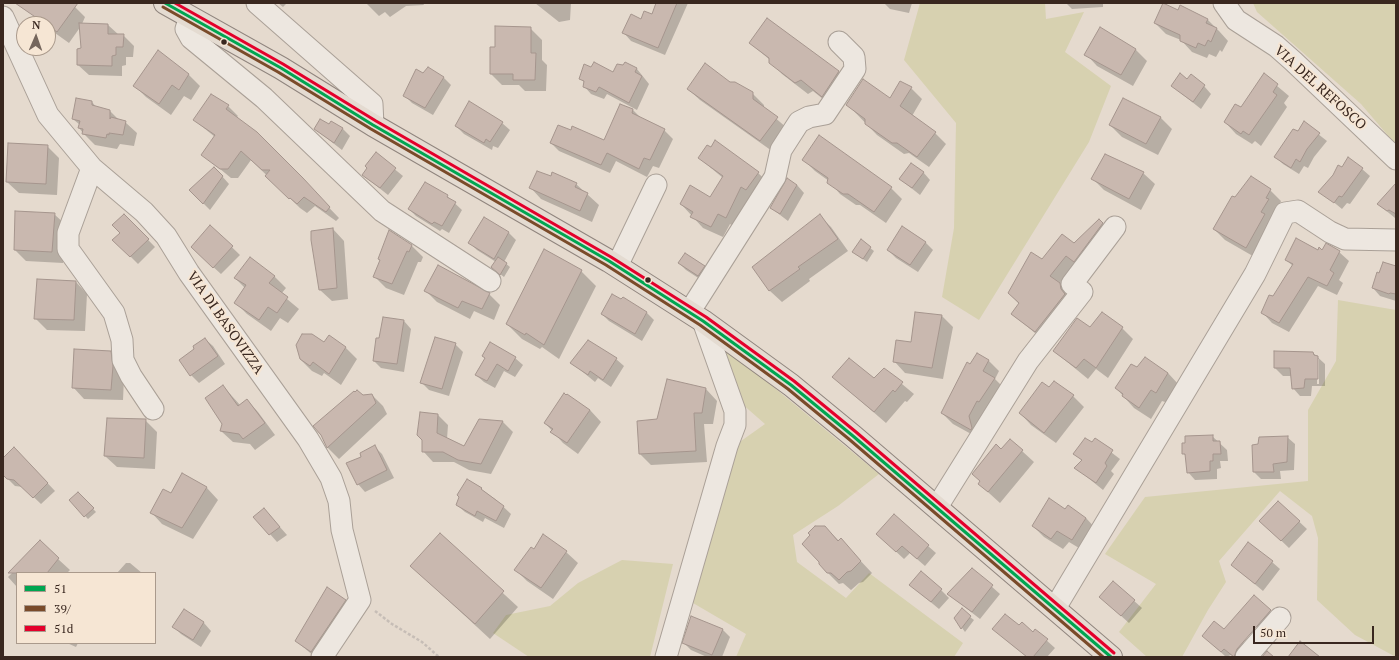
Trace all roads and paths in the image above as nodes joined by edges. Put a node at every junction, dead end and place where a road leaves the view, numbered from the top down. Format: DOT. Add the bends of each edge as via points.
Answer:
graph roads {
  1 [pos="165,3"];
  2 [pos="257,3"];
  3 [pos="1224,3"];
  4 [pos="3,17"];
  5 [pos="190,17"];
  6 [pos="839,42"];
  7 [pos="373,125"];
  8 [pos="1396,159"];
  9 [pos="92,168"];
  10 [pos="656,185"];
  11 [pos="1115,227"];
  12 [pos="1396,240"];
  13 [pos="617,266"];
  14 [pos="490,281"];
  15 [pos="697,316"];
  16 [pos="153,409"];
  17 [pos="937,507"];
  18 [pos="360,600"];
  19 [pos="1055,608"];
  20 [pos="1280,618"];
  21 [pos="322,657"];
  22 [pos="439,657"];
  23 [pos="666,657"];
  24 [pos="1112,657"];
  25 [pos="1246,657"];
  1 -- 5 [label="main road"];
  2 -- 7 [label="street" via="372,104"];
  3 -- 8 [label="street, VIA DEL REFOSCO" via="1236,20 1276,46"];
  4 -- 9 [label="street, VIA DI BASOVIZZA" via="48,115"];
  5 -- 7 [label="main road" via="281,68"];
  5 -- 14 [label="street" via="186,29 191,38 264,98 382,211"];
  6 -- 15 [label="street" via="854,57 855,69 824,114 809,116 799,122 781,150 775,177"];
  7 -- 13 [label="main road"];
  9 -- 16 [label="street" via="68,233 68,248 114,313 122,340 123,360"];
  9 -- 18 [label="street, VIA DI BASOVIZZA" via="144,212 166,236 189,273 308,439 331,478 339,501 342,530"];
  10 -- 13 [label="street"];
  11 -- 17 [label="street" via="1072,284 1082,292 1028,361"];
  12 -- 19 [label="street" via="1345,239 1298,212 1286,213 1255,274"];
  13 -- 15 [label="main road"];
  15 -- 17 [label="main road" via="791,385"];
  15 -- 23 [label="street" via="735,411 736,425 727,446"];
  17 -- 19 [label="main road"];
  18 -- 21 [label="street"];
  18 -- 22 [label="path" via="422,642"];
  19 -- 24 [label="main road"];
  20 -- 25 [label="street"];
}
